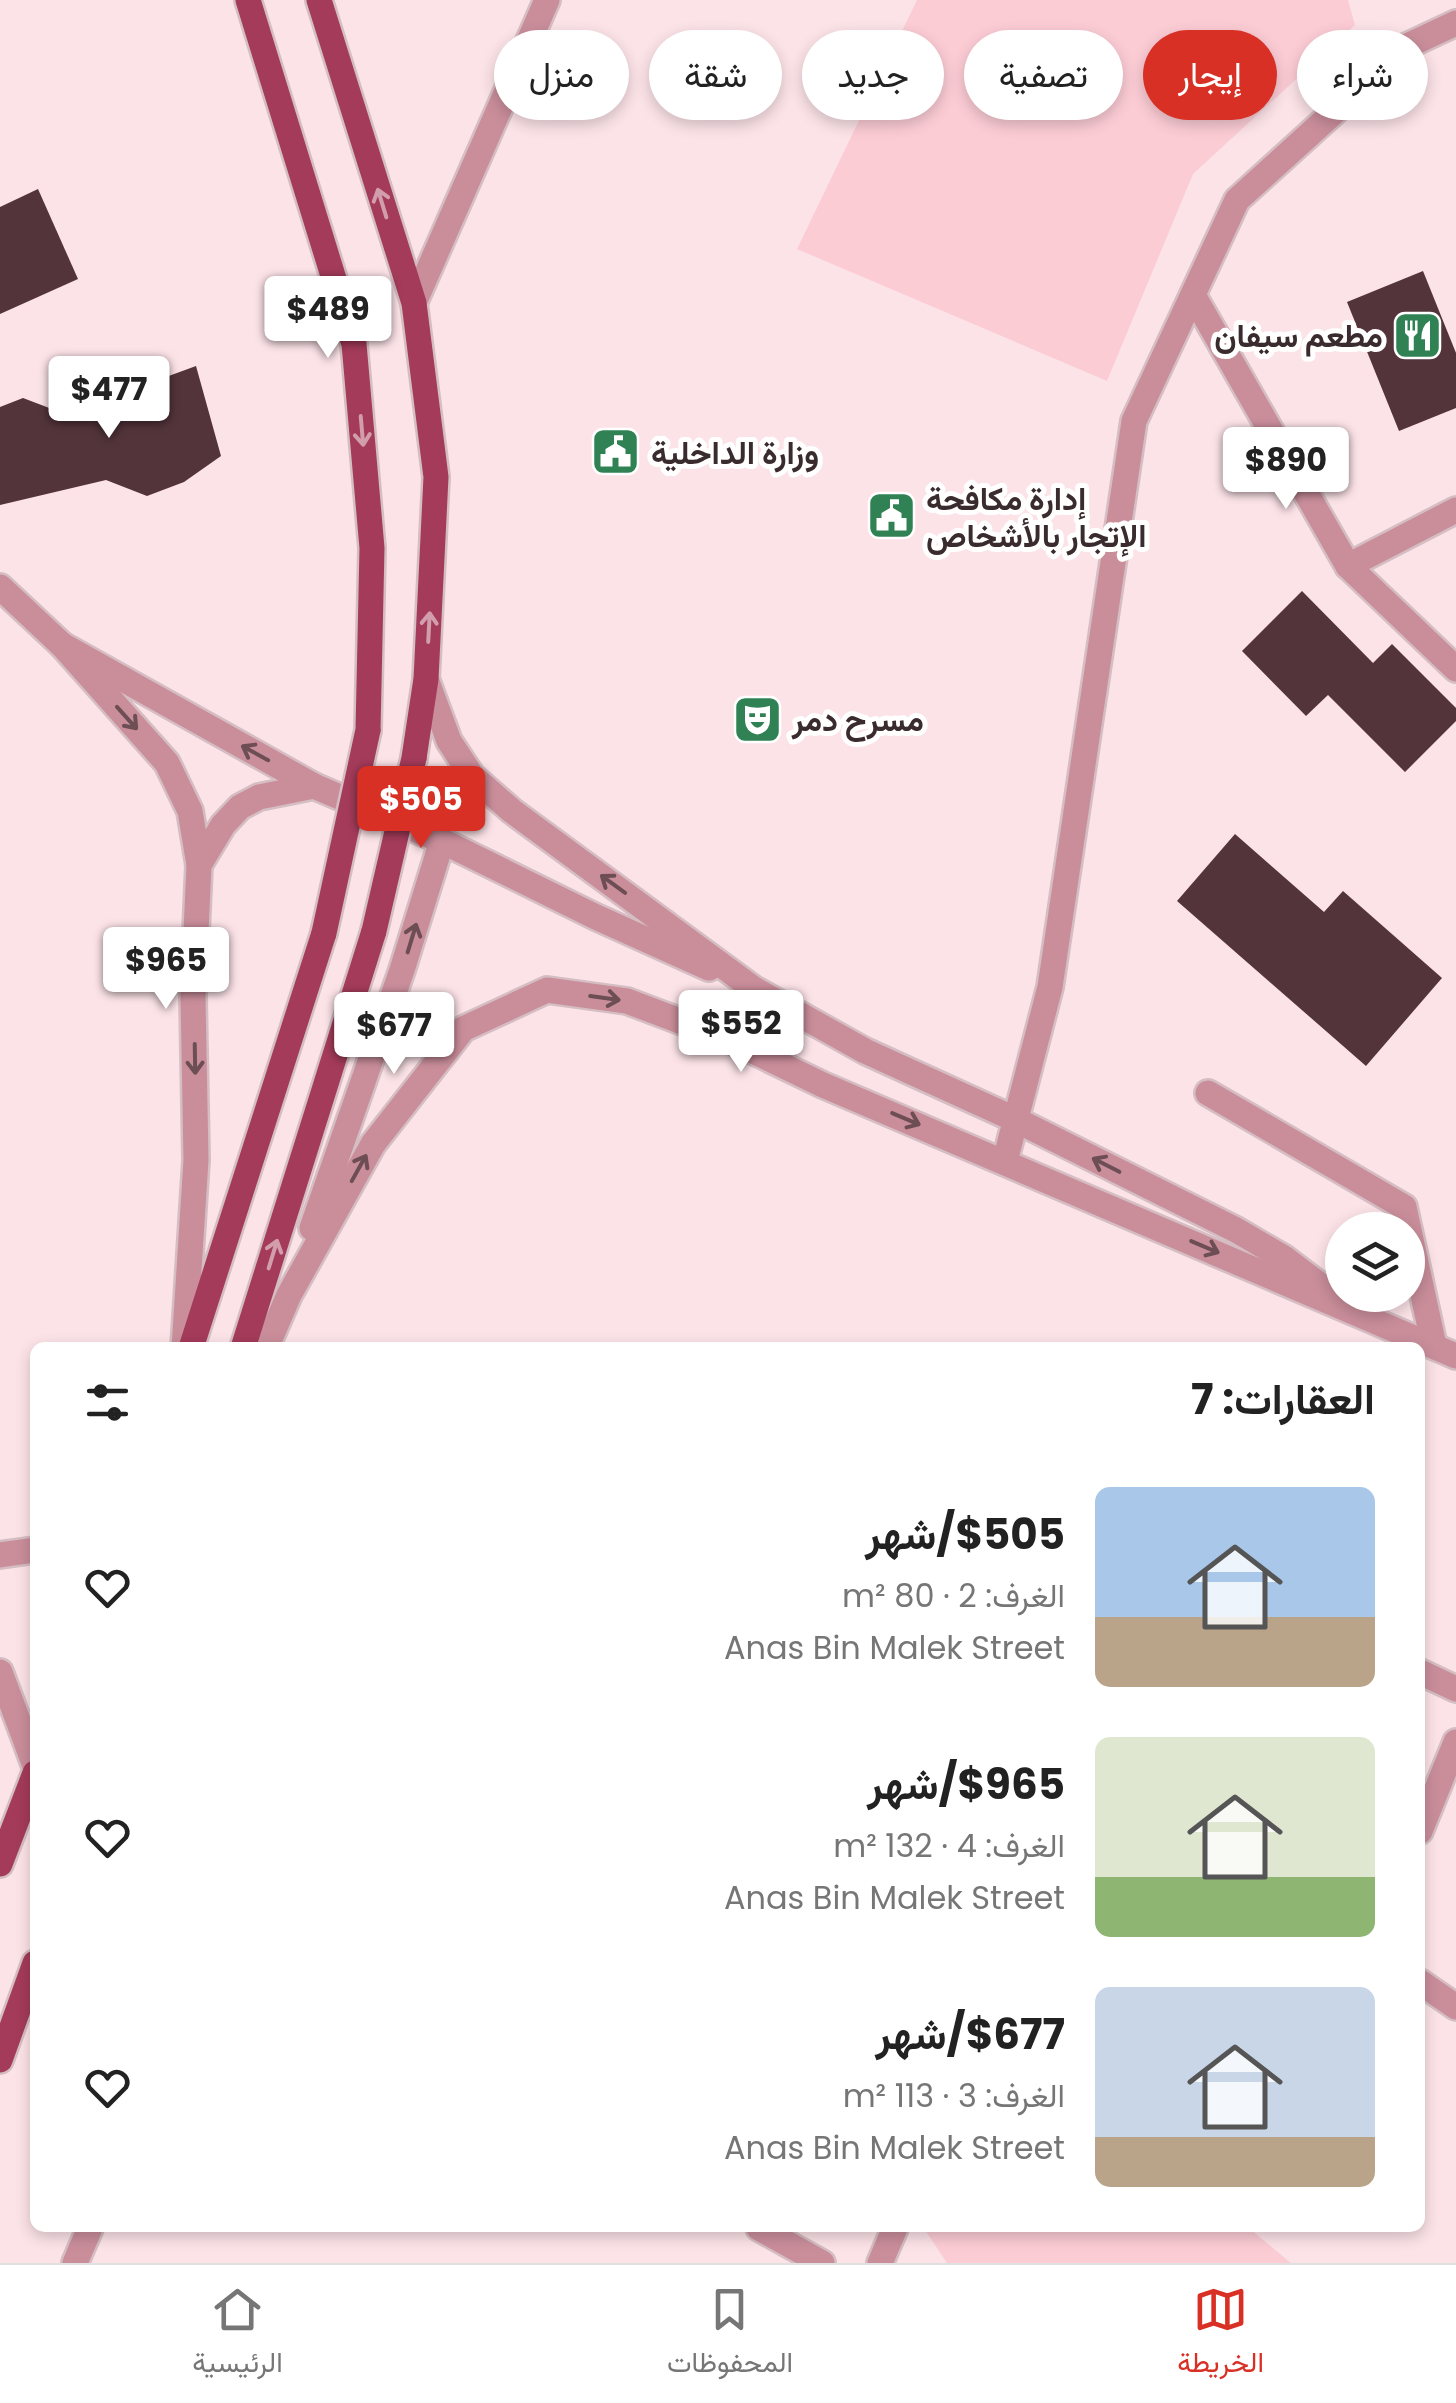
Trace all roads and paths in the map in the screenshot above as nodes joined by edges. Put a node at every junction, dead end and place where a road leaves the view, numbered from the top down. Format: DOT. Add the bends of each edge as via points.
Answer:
graph roads {
  1 [pos="248,0"];
  2 [pos="319,0"];
  3 [pos="547,0"];
  4 [pos="1456,23"];
  5 [pos="1193,295"];
  6 [pos="414,303"];
  7 [pos="1456,510"];
  8 [pos="1348,566"];
  9 [pos="0,588"];
  10 [pos="62,646"];
  11 [pos="1456,669"];
  12 [pos="426,678"];
  13 [pos="314,786"];
  14 [pos="442,840"];
  15 [pos="199,865"];
  16 [pos="754,988"];
  17 [pos="1208,1094"];
  18 [pos="1014,1118"];
  19 [pos="1005,1162"];
  20 [pos="1325,1290"];
  21 [pos="289,1294"];
  22 [pos="1325,1298"];
  23 [pos="1356,1312"];
  24 [pos="188,1342"];
  25 [pos="190,1342"];
  26 [pos="246,1342"];
  27 [pos="269,1342"];
  28 [pos="1425,1342"];
  29 [pos="1445,1351"];
  30 [pos="30,1551"];
  31 [pos="0,1556"];
  32 [pos="0,1672"];
  33 [pos="1425,1674"];
  34 [pos="1456,1689"];
  35 [pos="1456,1742"];
  36 [pos="30,1755"];
  37 [pos="30,1783"];
  38 [pos="1425,1818"];
  39 [pos="0,1864"];
  40 [pos="30,1977"];
  41 [pos="1425,1985"];
  42 [pos="1456,2007"];
  43 [pos="0,2060"];
  44 [pos="88,2232"];
  45 [pos="766,2232"];
  46 [pos="893,2232"];
  47 [pos="75,2263"];
  48 [pos="822,2263"];
  49 [pos="880,2263"];
  1 -- 25 [label="main road, one-way, bridge" via="354,344 372,548 368,730 324,934"];
  6 -- 2 [label="main road, one-way"];
  3 -- 6 [label="street"];
  4 -- 5 [label="street" via="1408,46 1237,200"];
  5 -- 8 [label="street"];
  5 -- 18 [label="street" via="1134,421 1050,987"];
  12 -- 6 [label="main road, one-way" via="436,477"];
  7 -- 8 [label="street"];
  8 -- 11 [label="street"];
  9 -- 10 [label="street"];
  13 -- 10 [label="street, one-way"];
  10 -- 15 [label="street, one-way" via="167,763 190,811"];
  16 -- 12 [label="street, one-way" via="472,776 449,741"];
  26 -- 12 [label="main road, one-way, bridge" via="374,930"];
  13 -- 14 [label="street"];
  13 -- 15 [label="street" via="240,807"];
  14 -- 16 [label="street"];
  21 -- 14 [label="street, one-way"];
  15 -- 24 [label="street, one-way"];
  16 -- 18 [label="street" via="864,1051"];
  17 -- 29 [label="street" via="1404,1206"];
  18 -- 19 [label="street"];
  20 -- 18 [label="street, one-way" via="1252,1240"];
  21 -- 19 [label="street, one-way" via="373,1144 464,1029 548,990 627,1001 679,1019"];
  19 -- 22 [label="street, one-way"];
  21 -- 27 [label="street"];
  23 -- 28 [label="street"];
  30 -- 31 [label="street"];
  32 -- 36 [label="street"];
  33 -- 34 [label="street"];
  35 -- 38 [label="street"];
  37 -- 39 [label="main road"];
  40 -- 43 [label="main road"];
  41 -- 42 [label="street"];
  44 -- 47 [label="street"];
  45 -- 48 [label="street"];
  46 -- 49 [label="street"];
}
